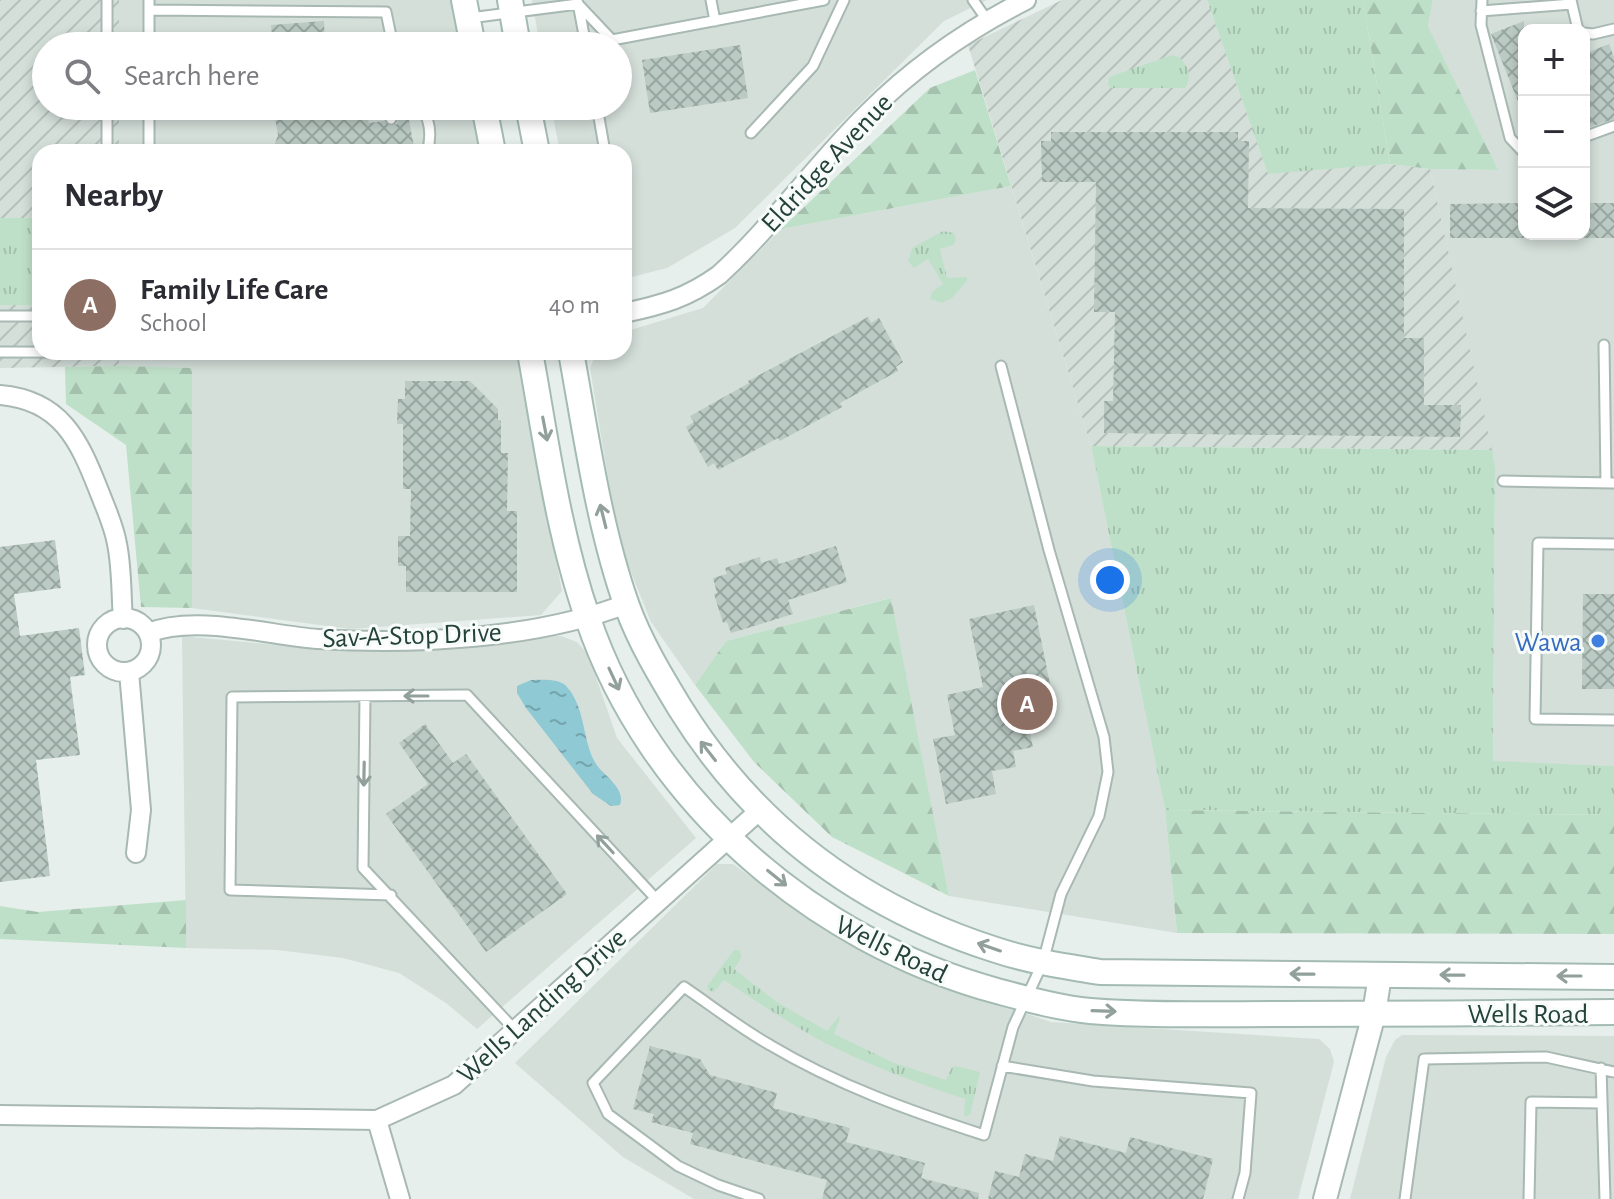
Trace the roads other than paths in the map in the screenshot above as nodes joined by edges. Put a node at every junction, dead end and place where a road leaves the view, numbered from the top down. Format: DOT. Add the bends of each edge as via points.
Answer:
graph roads {
  1 [pos="107,0"];
  2 [pos="711,0"];
  3 [pos="824,0"];
  4 [pos="844,0"];
  5 [pos="973,0"];
  6 [pos="1026,0"];
  7 [pos="577,2"];
  8 [pos="1572,2"];
  9 [pos="149,5"];
  10 [pos="511,6"];
  11 [pos="1482,6"];
  12 [pos="466,9"];
  13 [pos="987,20"];
  14 [pos="715,21"];
  15 [pos="1577,24"];
  16 [pos="1614,29"];
  17 [pos="107,32"];
  18 [pos="149,32"];
  19 [pos="390,32"];
  20 [pos="470,32"];
  21 [pos="516,32"];
  22 [pos="583,32"];
  23 [pos="605,32"];
  24 [pos="1590,34"];
  25 [pos="632,36"];
  26 [pos="107,120"];
  27 [pos="149,120"];
  28 [pos="427,120"];
  29 [pos="487,120"];
  30 [pos="531,120"];
  31 [pos="599,120"];
  32 [pos="1614,126"];
  33 [pos="751,133"];
  34 [pos="1590,135"];
  35 [pos="107,144"];
  36 [pos="149,144"];
  37 [pos="430,144"];
  38 [pos="491,144"];
  39 [pos="535,144"];
  40 [pos="604,144"];
  41 [pos="1518,147"];
  42 [pos="632,311"];
  43 [pos="0,316"];
  44 [pos="32,316"];
  45 [pos="1604,345"];
  46 [pos="0,352"];
  47 [pos="32,352"];
  48 [pos="532,360"];
  49 [pos="573,360"];
  50 [pos="1001,366"];
  51 [pos="0,395"];
  52 [pos="1503,481"];
  53 [pos="1610,483"];
  54 [pos="1614,544"];
  55 [pos="626,604"];
  56 [pos="123,619"];
  57 [pos="588,619"];
  58 [pos="148,633"];
  59 [pos="129,672"];
  60 [pos="365,696"];
  61 [pos="1614,720"];
  62 [pos="759,811"];
  63 [pos="728,839"];
  64 [pos="136,853"];
  65 [pos="391,895"];
  66 [pos="658,901"];
  67 [pos="1043,962"];
  68 [pos="1380,975"];
  69 [pos="1614,977"];
  70 [pos="1027,1000"];
  71 [pos="1614,1012"];
  72 [pos="1374,1014"];
  73 [pos="515,1030"];
  74 [pos="1002,1066"];
  75 [pos="1601,1068"];
  76 [pos="1614,1072"];
  77 [pos="1602,1103"];
  78 [pos="0,1115"];
  79 [pos="377,1120"];
  80 [pos="400,1199"];
  81 [pos="759,1199"];
  82 [pos="1238,1199"];
  83 [pos="1325,1199"];
  84 [pos="1405,1199"];
  85 [pos="1529,1199"];
  86 [pos="1605,1199"];
  1 -- 17 [label="lane"];
  2 -- 14 [label="lane"];
  3 -- 14 [label="lane"];
  4 -- 33 [label="lane" via="813,66"];
  5 -- 13 [label="lane"];
  6 -- 13 [label="street, Eldridge Avenue"];
  7 -- 10 [label="lane"];
  7 -- 22 [label="lane"];
  7 -- 23 [label="lane"];
  8 -- 11 [label="lane"];
  8 -- 15 [label="lane"];
  9 -- 18 [label="lane"];
  9 -- 19 [label="lane" via="386,12"];
  10 -- 12 [label="lane"];
  10 -- 21 [label="main road"];
  11 -- 41 [label="lane" via="1481,25 1510,138"];
  12 -- 20 [label="main road"];
  13 -- 42 [label="street, Eldridge Avenue" via="941,50 867,114 719,275 680,299"];
  14 -- 25 [label="lane"];
  16 -- 24 [label="lane"];
  26 -- 35 [label="lane"];
  27 -- 36 [label="lane"];
  28 -- 37 [label="lane"];
  29 -- 38 [label="main road"];
  30 -- 39 [label="main road"];
  31 -- 40 [label="lane"];
  32 -- 34 [label="lane"];
  43 -- 44 [label="lane"];
  45 -- 53 [label="lane"];
  46 -- 47 [label="lane"];
  48 -- 57 [label="main road, Wells Road, one-way" via="562,522"];
  55 -- 49 [label="main road, Wells Road, one-way" via="601,510"];
  50 -- 67 [label="lane" via="1107,755 1099,816 1064,885"];
  51 -- 56 [label="street" via="38,404 72,434 114,529"];
  52 -- 53 [label="lane"];
  54 -- 61 [label="lane" via="1538,543 1535,719"];
  55 -- 57 [label="street, Sav-A-Stop Drive"];
  62 -- 55 [label="main road, Wells Road, one-way" via="705,747 654,666"];
  56 -- 58 [label="street" via="138,622"];
  56 -- 59 [label="street" via="103,629 98,653 107,666"];
  57 -- 58 [label="street, Sav-A-Stop Drive" via="392,641 315,639 191,625"];
  57 -- 63 [label="main road, Wells Road, one-way" via="631,712 678,781"];
  58 -- 59 [label="street" via="148,657"];
  59 -- 64 [label="street" via="141,810"];
  60 -- 65 [label="lane, one-way" via="363,868"];
  60 -- 65 [label="lane" via="232,697 230,890"];
  66 -- 60 [label="lane, one-way" via="467,695"];
  62 -- 63 [label="street, Wells Landing Drive"];
  67 -- 62 [label="main road, Wells Road, one-way" via="995,950 882,903 824,866"];
  63 -- 66 [label="street, Wells Landing Drive"];
  63 -- 70 [label="main road, Wells Road, one-way" via="811,906 857,934 948,977"];
  65 -- 73 [label="lane"];
  66 -- 73 [label="street, Wells Landing Drive"];
  68 -- 67 [label="main road, Wells Road, one-way" via="1100,972"];
  67 -- 70 [label="lane"];
  69 -- 68 [label="main road, Wells Road, one-way"];
  68 -- 72 [label="street"];
  70 -- 72 [label="main road, Wells Road, one-way" via="1089,1011"];
  70 -- 74 [label="lane"];
  71 -- 72 [label="main road, Wells Road"];
  72 -- 83 [label="street"];
  73 -- 79 [label="street, Wells Landing Drive" via="454,1085"];
  74 -- 81 [label="lane" via="984,1135 846,1085 769,1045 684,987 593,1083 608,1114 678,1166"];
  74 -- 82 [label="lane" via="1093,1081 1251,1093"];
  75 -- 76 [label="lane"];
  75 -- 77 [label="lane"];
  75 -- 84 [label="lane" via="1546,1057 1424,1059"];
  77 -- 85 [label="lane" via="1531,1102"];
  77 -- 86 [label="lane"];
  78 -- 79 [label="street, Wells Landing Drive"];
  79 -- 80 [label="street"];
}
